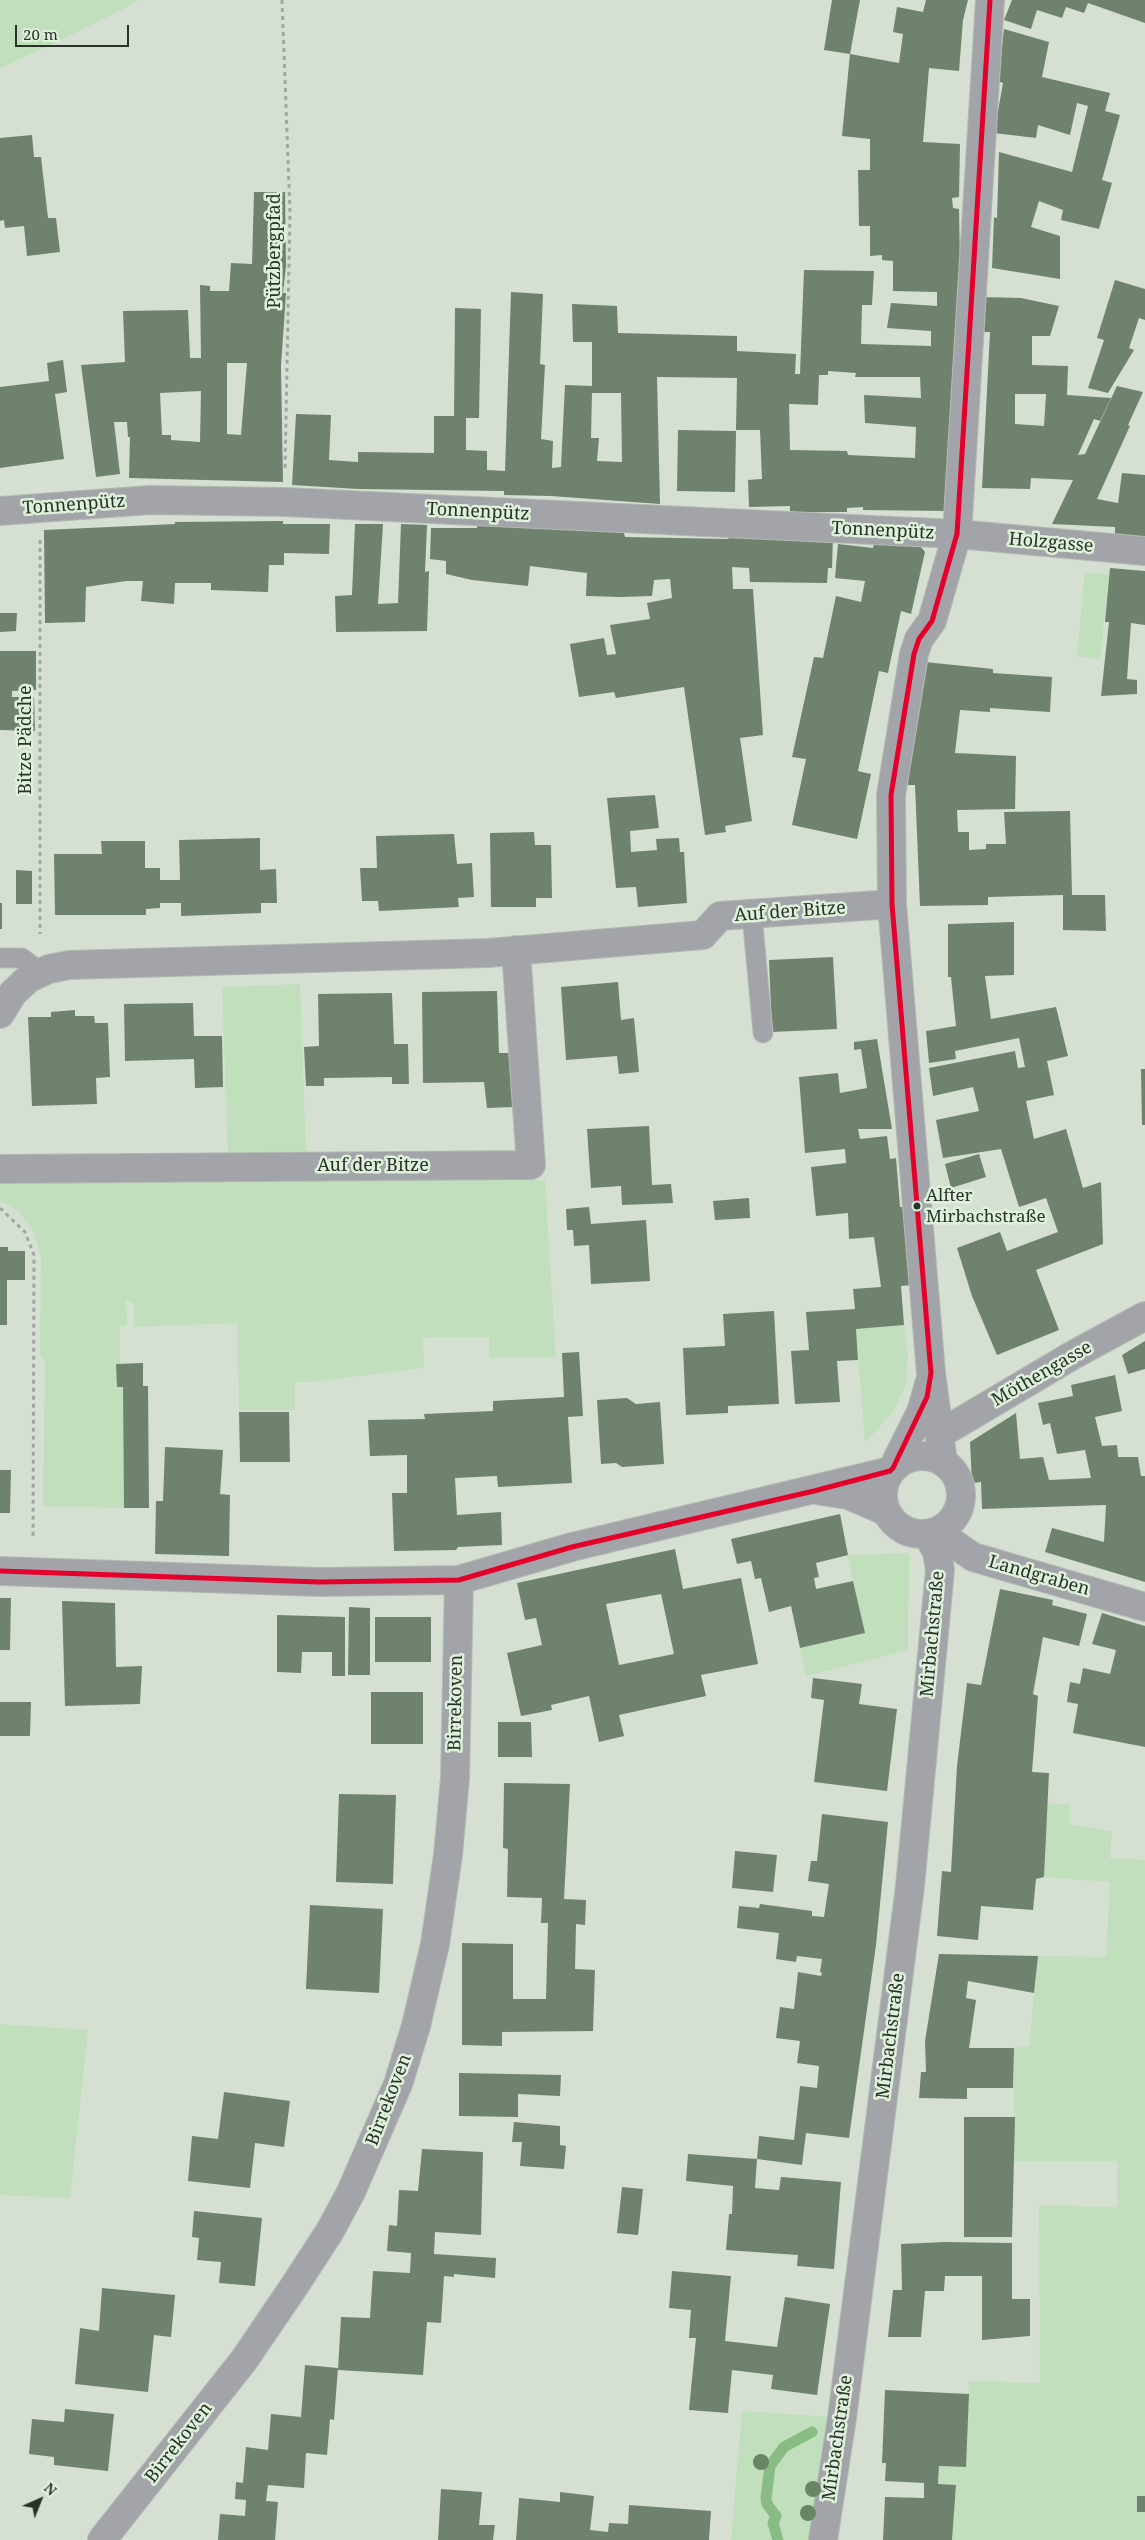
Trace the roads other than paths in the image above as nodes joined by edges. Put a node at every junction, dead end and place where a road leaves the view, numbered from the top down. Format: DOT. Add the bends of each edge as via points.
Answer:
graph roads {
  1 [pos="990,0"];
  2 [pos="0,511"];
  3 [pos="957,534"];
  4 [pos="1145,551"];
  5 [pos="892,904"];
  6 [pos="752,915"];
  7 [pos="516,950"];
  8 [pos="0,958"];
  9 [pos="31,978"];
  10 [pos="0,1014"];
  11 [pos="763,1033"];
  12 [pos="0,1168"];
  13 [pos="1145,1316"];
  14 [pos="930,1372"];
  15 [pos="940,1434"];
  16 [pos="943,1462"];
  17 [pos="892,1469"];
  18 [pos="814,1491"];
  19 [pos="885,1511"];
  20 [pos="933,1532"];
  21 [pos="0,1571"];
  22 [pos="459,1580"];
  23 [pos="1145,1607"];
  24 [pos="102,2540"];
  25 [pos="823,2540"];
  1 -- 3 [label="street"];
  2 -- 3 [label="street, Tonnenpütz" via="150,500 286,502"];
  3 -- 4 [label="street, Holzgasse"];
  3 -- 5 [label="street" via="932,621 919,639 911,669 891,795"];
  5 -- 6 [label="street, Auf der Bitze"];
  5 -- 14 [label="street"];
  6 -- 7 [label="street, Auf der Bitze" via="720,916 703,934"];
  6 -- 11 [label="lane"];
  7 -- 9 [label="street, Auf der Bitze" via="69,965"];
  7 -- 12 [label="street, Auf der Bitze" via="531,1165"];
  8 -- 9 [label="lane" via="22,958"];
  9 -- 10 [label="street" via="14,992"];
  13 -- 15 [label="street, Möthengasse"];
  14 -- 15 [label="street"];
  14 -- 17 [label="street" via="924,1405"];
  15 -- 16 [label="street"];
  16 -- 17 [label="street" via="934,1457 912,1456"];
  16 -- 20 [label="street" via="957,1477 961,1497 951,1522"];
  17 -- 18 [label="street"];
  17 -- 19 [label="street" via="882,1490"];
  18 -- 19 [label="street" via="848,1496"];
  18 -- 22 [label="street" via="572,1547"];
  19 -- 20 [label="street" via="902,1529 914,1534"];
  20 -- 23 [label="street, Landgraben" via="973,1556"];
  20 -- 25 [label="street, Mirbachstraße" via="940,1570 910,1886 842,2418"];
  21 -- 22 [label="street" via="319,1582"];
  22 -- 24 [label="street, Birrekoven" via="455,1778 448,1855 433,1952 416,2026 398,2084 351,2192 295,2285 244,2360"];
}
